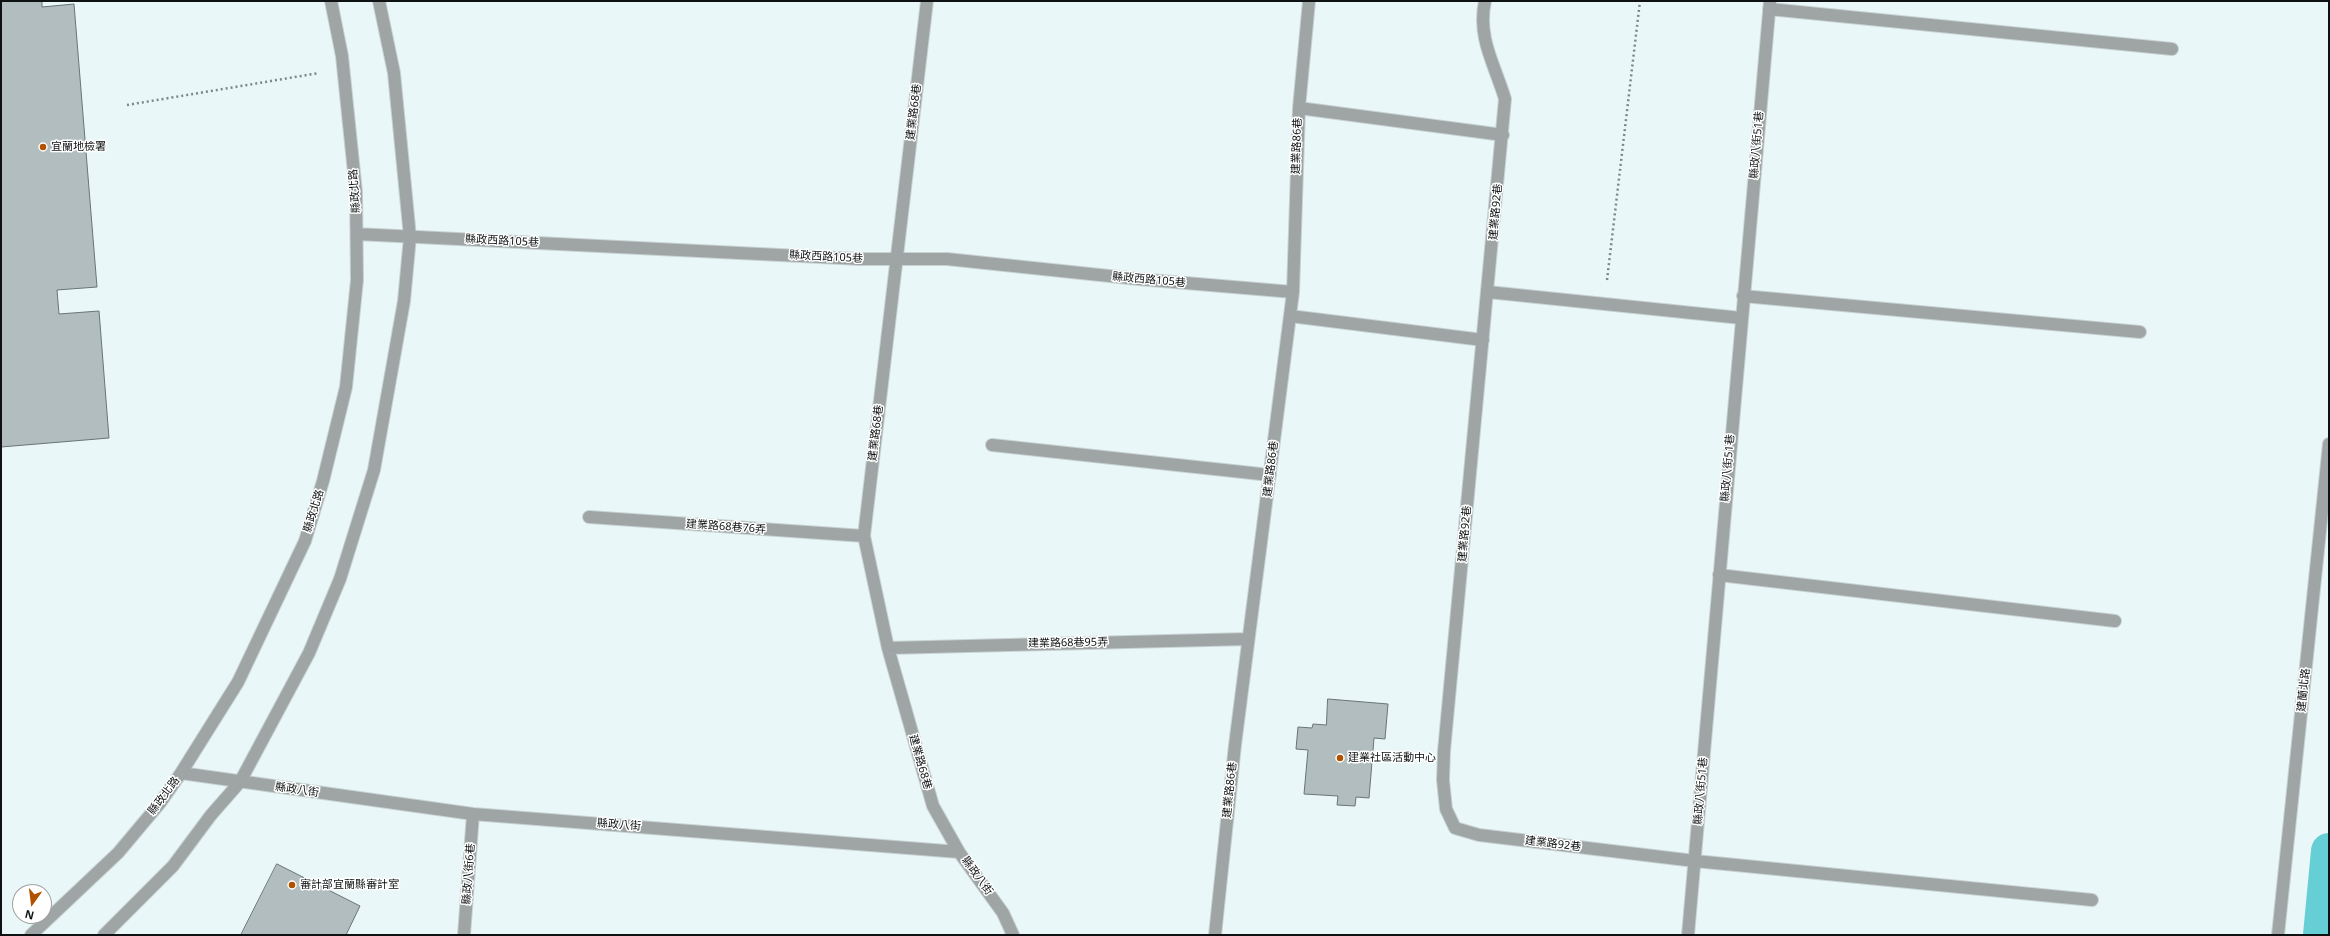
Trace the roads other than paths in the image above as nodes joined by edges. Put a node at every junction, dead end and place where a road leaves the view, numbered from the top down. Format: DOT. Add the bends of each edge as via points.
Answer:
graph roads {
  1 [pos="331,1"];
  2 [pos="378,1"];
  3 [pos="927,1"];
  4 [pos="1309,1"];
  5 [pos="1485,1"];
  6 [pos="1770,5"];
  7 [pos="2172,49"];
  8 [pos="1299,108"];
  9 [pos="1503,135"];
  10 [pos="357,234"];
  11 [pos="410,237"];
  12 [pos="896,259"];
  13 [pos="1294,292"];
  14 [pos="1488,292"];
  15 [pos="1743,296"];
  16 [pos="1290,316"];
  17 [pos="1741,318"];
  18 [pos="2140,332"];
  19 [pos="1484,340"];
  20 [pos="2329,444"];
  21 [pos="992,445"];
  22 [pos="1270,476"];
  23 [pos="589,517"];
  24 [pos="864,536"];
  25 [pos="1719,575"];
  26 [pos="2115,621"];
  27 [pos="1248,639"];
  28 [pos="888,648"];
  29 [pos="181,773"];
  30 [pos="240,782"];
  31 [pos="473,814"];
  32 [pos="960,852"];
  33 [pos="1695,861"];
  34 [pos="2092,900"];
  35 [pos="32,935"];
  36 [pos="104,935"];
  37 [pos="464,935"];
  38 [pos="1013,935"];
  39 [pos="1215,935"];
  40 [pos="1688,935"];
  41 [pos="2278,935"];
  1 -- 10 [label="street, 縣政北路" via="343,70 356,192"];
  2 -- 11 [label="street" via="394,73"];
  3 -- 12 [label="street, 建業路68巷"];
  4 -- 8 [label="street, 建業路86巷"];
  5 -- 9 [label="street, 建業路92巷" via="1482,18 1486,48 1505,100"];
  6 -- 7 [label="street"];
  6 -- 15 [label="street, 縣政八街51巷"];
  8 -- 9 [label="street"];
  8 -- 13 [label="street, 建業路86巷"];
  9 -- 14 [label="street, 建業路92巷"];
  10 -- 11 [label="street, 縣政西路105巷"];
  10 -- 29 [label="street, 縣政北路" via="357,280 346,387 323,480 304,541 238,682"];
  11 -- 12 [label="street, 縣政西路105巷"];
  11 -- 30 [label="street" via="404,301 374,470 340,579 309,652"];
  12 -- 13 [label="street, 縣政西路105巷" via="947,259"];
  12 -- 24 [label="street, 建業路68巷"];
  13 -- 16 [label="street, 建業路86巷"];
  14 -- 17 [label="street"];
  14 -- 19 [label="street, 建業路92巷"];
  15 -- 17 [label="street, 縣政八街51巷"];
  15 -- 18 [label="street"];
  16 -- 19 [label="street"];
  16 -- 22 [label="street, 建業路86巷"];
  17 -- 25 [label="street, 縣政八街51巷"];
  19 -- 33 [label="street, 建業路92巷" via="1444,751 1446,809 1456,828 1479,835"];
  20 -- 41 [label="street, 建蘭北路"];
  21 -- 22 [label="street"];
  22 -- 27 [label="street, 建業路86巷"];
  23 -- 24 [label="street, 建業路68巷76弄"];
  24 -- 28 [label="street, 建業路68巷"];
  25 -- 26 [label="street"];
  25 -- 33 [label="street, 縣政八街51巷"];
  27 -- 28 [label="street, 建業路68巷95弄"];
  27 -- 39 [label="street, 建業路86巷"];
  28 -- 32 [label="street, 建業路68巷" via="933,806"];
  29 -- 30 [label="street, 縣政八街"];
  29 -- 35 [label="street, 縣政北路" via="160,803 118,853"];
  30 -- 31 [label="street, 縣政八街"];
  30 -- 36 [label="street" via="173,866"];
  31 -- 32 [label="street, 縣政八街"];
  31 -- 37 [label="street, 縣政八街6巷"];
  32 -- 38 [label="street, 縣政八街" via="1004,913"];
  33 -- 34 [label="street, 建業路92巷"];
  33 -- 40 [label="street, 縣政八街51巷"];
}
